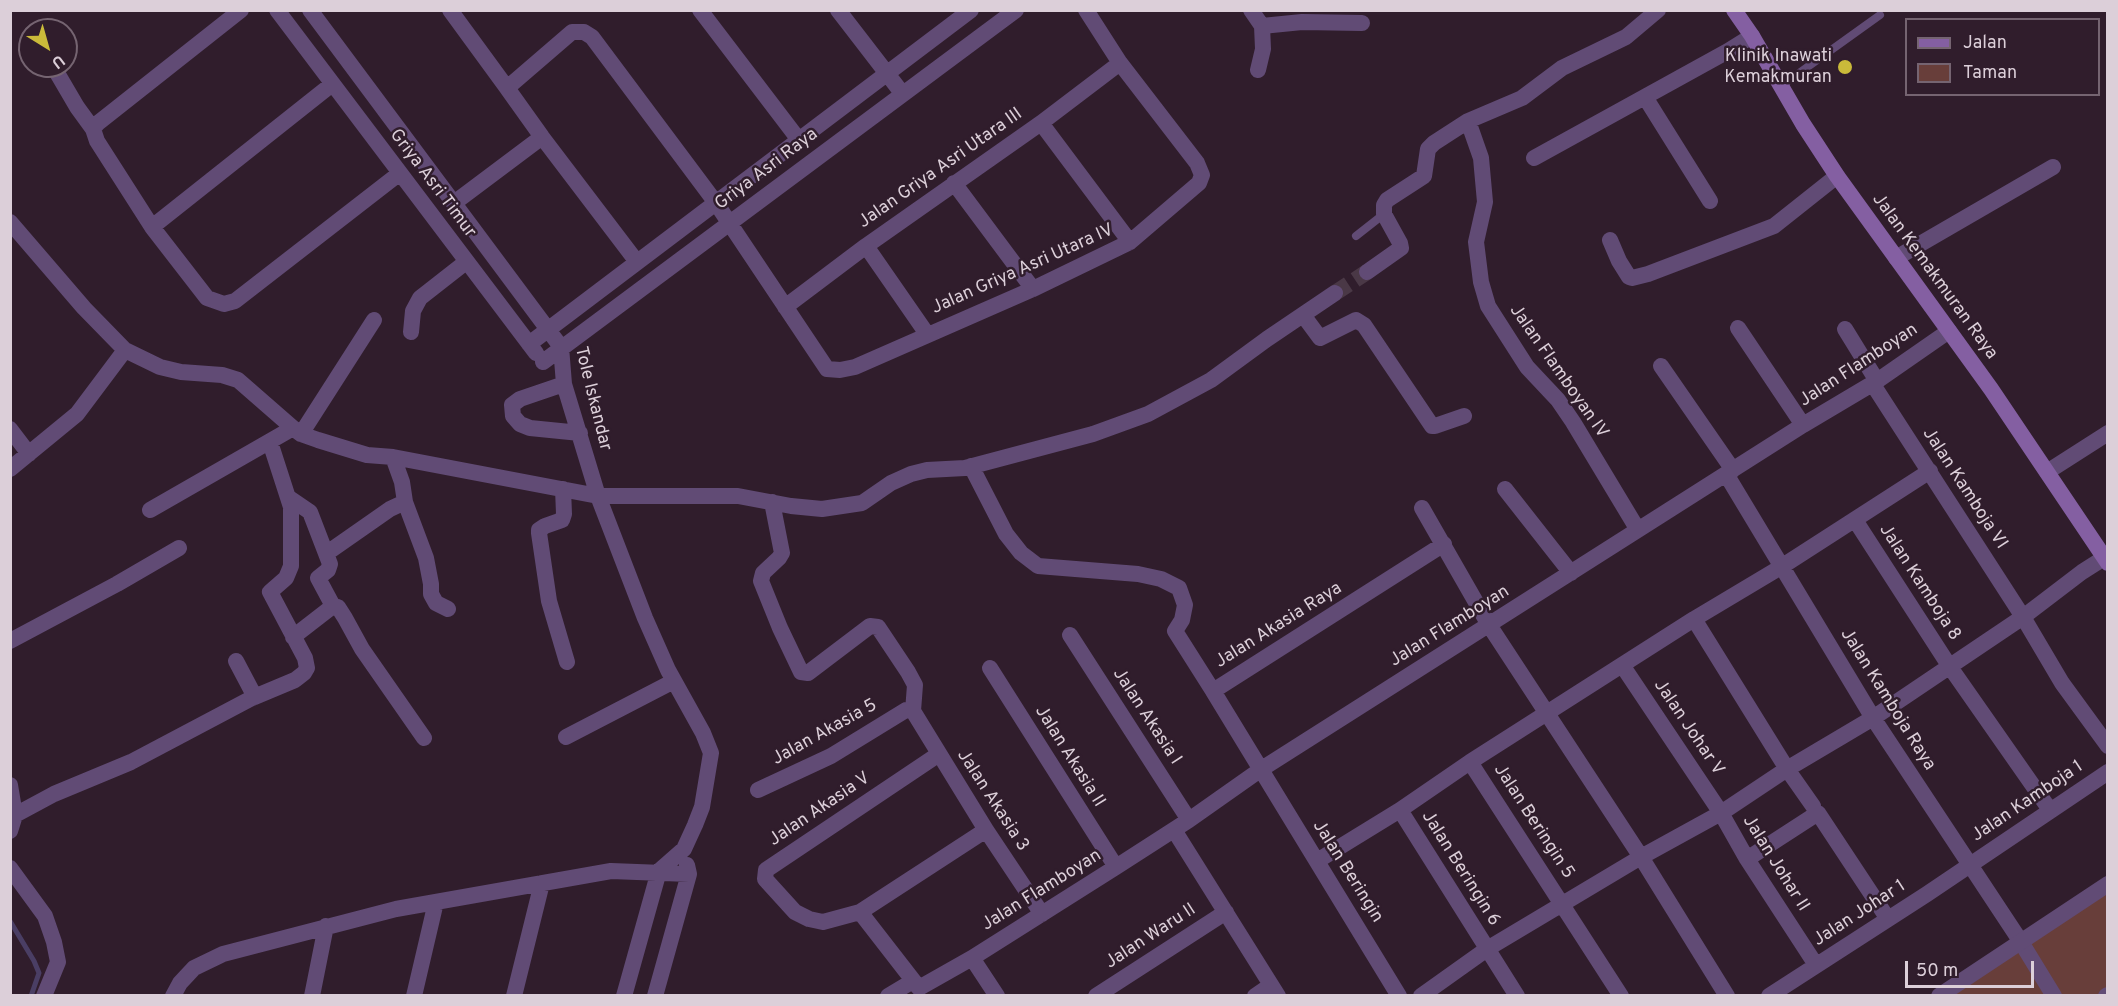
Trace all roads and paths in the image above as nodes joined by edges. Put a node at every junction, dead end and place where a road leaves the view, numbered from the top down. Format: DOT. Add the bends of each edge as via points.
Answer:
graph roads {
  1 [pos="241,10"];
  2 [pos="276,10"];
  3 [pos="310,10"];
  4 [pos="450,10"];
  5 [pos="700,10"];
  6 [pos="838,10"];
  7 [pos="971,10"];
  8 [pos="1016,10"];
  9 [pos="1086,10"];
  10 [pos="1251,10"];
  11 [pos="1658,10"];
  12 [pos="1734,10"];
  13 [pos="1880,15"];
  14 [pos="1362,23"];
  15 [pos="1262,26"];
  16 [pos="1752,36"];
  17 [pos="1120,63"];
  18 [pos="1258,70"];
  19 [pos="886,74"];
  20 [pos="60,78"];
  21 [pos="331,85"];
  22 [pos="1781,86"];
  23 [pos="507,88"];
  24 [pos="902,93"];
  25 [pos="1645,97"];
  26 [pos="1468,121"];
  27 [pos="1041,123"];
  28 [pos="93,129"];
  29 [pos="542,138"];
  30 [pos="799,140"];
  31 [pos="1534,158"];
  32 [pos="2053,167"];
  33 [pos="400,173"];
  34 [pos="1837,176"];
  35 [pos="954,183"];
  36 [pos="1710,201"];
  37 [pos="716,202"];
  38 [pos="454,203"];
  39 [pos="1384,214"];
  40 [pos="10,222"];
  41 [pos="730,222"];
  42 [pos="152,227"];
  43 [pos="1356,236"];
  44 [pos="1610,240"];
  45 [pos="1130,242"];
  46 [pos="866,246"];
  47 [pos="1896,258"];
  48 [pos="466,262"];
  49 [pos="637,262"];
  50 [pos="1367,272"];
  51 [pos="1032,289"];
  52 [pos="1335,293"];
  53 [pos="784,307"];
  54 [pos="1303,315"];
  55 [pos="374,321"];
  56 [pos="548,328"];
  57 [pos="1738,328"];
  58 [pos="1845,329"];
  59 [pos="1949,331"];
  60 [pos="411,332"];
  61 [pos="927,334"];
  62 [pos="529,344"];
  63 [pos="561,347"];
  64 [pos="125,350"];
  65 [pos="543,362"];
  66 [pos="1662,366"];
  67 [pos="564,378"];
  68 [pos="1874,382"];
  69 [pos="1464,416"];
  70 [pos="1803,425"];
  71 [pos="10,429"];
  72 [pos="297,431"];
  73 [pos="580,433"];
  74 [pos="2108,433"];
  75 [pos="270,441"];
  76 [pos="29,454"];
  77 [pos="393,457"];
  78 [pos="970,466"];
  79 [pos="10,469"];
  80 [pos="1930,471"];
  81 [pos="1729,472"];
  82 [pos="2047,472"];
  83 [pos="562,489"];
  84 [pos="1505,489"];
  85 [pos="598,496"];
  86 [pos="288,497"];
  87 [pos="405,502"];
  88 [pos="772,502"];
  89 [pos="1422,508"];
  90 [pos="150,510"];
  91 [pos="1856,519"];
  92 [pos="1638,530"];
  93 [pos="1444,544"];
  94 [pos="179,548"];
  95 [pos="327,553"];
  96 [pos="2106,561"];
  97 [pos="1781,567"];
  98 [pos="1571,573"];
  99 [pos="333,606"];
  100 [pos="448,609"];
  101 [pos="2023,617"];
  102 [pos="1694,619"];
  103 [pos="1489,626"];
  104 [pos="1070,635"];
  105 [pos="293,637"];
  106 [pos="10,641"];
  107 [pos="236,661"];
  108 [pos="567,662"];
  109 [pos="1622,665"];
  110 [pos="1950,667"];
  111 [pos="990,668"];
  112 [pos="674,681"];
  113 [pos="1213,691"];
  114 [pos="255,697"];
  115 [pos="911,710"];
  116 [pos="1546,714"];
  117 [pos="1873,718"];
  118 [pos="566,737"];
  119 [pos="424,738"];
  120 [pos="2108,746"];
  121 [pos="939,754"];
  122 [pos="1470,762"];
  123 [pos="1787,769"];
  124 [pos="1260,770"];
  125 [pos="2108,772"];
  126 [pos="10,785"];
  127 [pos="758,790"];
  128 [pos="1813,806"];
  129 [pos="1400,810"];
  130 [pos="2050,810"];
  131 [pos="1721,813"];
  132 [pos="1189,820"];
  133 [pos="13,823"];
  134 [pos="986,830"];
  135 [pos="1173,830"];
  136 [pos="684,849"];
  137 [pos="1641,857"];
  138 [pos="1747,859"];
  139 [pos="1317,861"];
  140 [pos="1970,864"];
  141 [pos="1116,867"];
  142 [pos="10,868"];
  143 [pos="658,872"];
  144 [pos="689,874"];
  145 [pos="542,883"];
  146 [pos="2108,884"];
  147 [pos="436,902"];
  148 [pos="1562,904"];
  149 [pos="860,912"];
  150 [pos="1226,912"];
  151 [pos="1041,914"];
  152 [pos="1888,919"];
  153 [pos="326,926"];
  154 [pos="2021,942"];
  155 [pos="1487,949"];
  156 [pos="972,958"];
  157 [pos="1816,965"];
  158 [pos="914,981"];
  159 [pos="1275,990"];
  160 [pos="44,996"];
  161 [pos="173,996"];
  162 [pos="312,996"];
  163 [pos="414,996"];
  164 [pos="514,996"];
  165 [pos="624,996"];
  166 [pos="656,996"];
  167 [pos="888,996"];
  168 [pos="997,996"];
  169 [pos="1096,996"];
  170 [pos="1255,996"];
  171 [pos="1399,996"];
  172 [pos="1421,996"];
  173 [pos="1517,996"];
  174 [pos="1621,996"];
  175 [pos="1727,996"];
  176 [pos="1770,996"];
  177 [pos="1939,996"];
  178 [pos="2054,996"];
  1 -- 28 [label="street"];
  2 -- 21 [label="street, Griya Asri Timur"];
  3 -- 38 [label="street, Tole Iskandar"];
  4 -- 23 [label="street"];
  5 -- 30 [label="street"];
  6 -- 19 [label="street"];
  7 -- 19 [label="street, Griya Asri Raya"];
  8 -- 24 [label="street, Griya Asri Raya"];
  9 -- 17 [label="street"];
  10 -- 15 [label="street"];
  11 -- 26 [label="street" via="1626,37 1562,68 1528,94"];
  12 -- 16 [label="main road, Jalan Kemakmuran Raya"];
  13 -- 22 [label="lane"];
  14 -- 15 [label="street"];
  15 -- 18 [label="street" via="1263,49"];
  16 -- 22 [label="main road, Jalan Kemakmuran Raya"];
  16 -- 25 [label="street"];
  17 -- 27 [label="street, Jalan Griya Asri Utara III"];
  17 -- 45 [label="street, Jalan Griya Asri Utara IV" via="1197,163 1202,175 1193,190"];
  19 -- 24 [label="street"];
  19 -- 30 [label="street, Griya Asri Raya"];
  20 -- 28 [label="street"];
  21 -- 33 [label="street, Griya Asri Timur"];
  21 -- 42 [label="street"];
  22 -- 34 [label="main road, Jalan Kemakmuran Raya"];
  23 -- 29 [label="street"];
  23 -- 37 [label="street" via="572,32 584,32 592,37"];
  24 -- 41 [label="street, Griya Asri Raya"];
  25 -- 31 [label="street"];
  25 -- 36 [label="street"];
  26 -- 39 [label="street" via="1428,149 1424,176 1387,200"];
  26 -- 92 [label="street, Jalan Flamboyan IV" via="1481,158 1485,202 1476,242 1488,306 1527,367 1573,422"];
  27 -- 35 [label="street, Jalan Griya Asri Utara III"];
  27 -- 45 [label="street"];
  28 -- 42 [label="street"];
  29 -- 38 [label="street"];
  29 -- 49 [label="street"];
  30 -- 37 [label="street, Griya Asri Raya"];
  32 -- 47 [label="street"];
  33 -- 42 [label="street" via="235,301 225,304 207,298"];
  33 -- 48 [label="street, Griya Asri Timur"];
  34 -- 44 [label="street" via="1774,226 1648,274 1629,277"];
  34 -- 47 [label="main road, Jalan Kemakmuran Raya"];
  35 -- 46 [label="street, Jalan Griya Asri Utara III"];
  35 -- 51 [label="street"];
  37 -- 41 [label="street"];
  37 -- 49 [label="street, Griya Asri Raya"];
  38 -- 56 [label="street, Tole Iskandar"];
  39 -- 43 [label="lane"];
  39 -- 50 [label="street" via="1401,248"];
  40 -- 64 [label="street"];
  41 -- 53 [label="street"];
  41 -- 63 [label="street, Griya Asri Raya"];
  45 -- 51 [label="street, Jalan Griya Asri Utara IV"];
  46 -- 53 [label="street, Jalan Griya Asri Utara III"];
  46 -- 61 [label="street"];
  47 -- 59 [label="main road, Jalan Kemakmuran Raya"];
  48 -- 60 [label="street" via="420,298 413,311"];
  48 -- 62 [label="street, Griya Asri Timur"];
  49 -- 56 [label="street, Griya Asri Raya"];
  51 -- 61 [label="street, Jalan Griya Asri Utara IV"];
  52 -- 54 [label="street"];
  53 -- 61 [label="street, Jalan Griya Asri Utara IV" via="827,369 855,367"];
  54 -- 69 [label="street" via="1320,338 1356,320 1364,325 1431,425"];
  54 -- 78 [label="street" via="1211,380 1148,414 1093,434"];
  55 -- 72 [label="street"];
  56 -- 62 [label="street, Griya Asri Raya"];
  56 -- 63 [label="street, Tole Iskandar"];
  57 -- 70 [label="street"];
  58 -- 68 [label="street, Jalan Kamboja VI"];
  59 -- 68 [label="street, Jalan Flamboyan"];
  59 -- 82 [label="main road, Jalan Kemakmuran Raya"];
  62 -- 65 [label="street, Griya Asri Timur"];
  63 -- 65 [label="street, Griya Asri Raya"];
  63 -- 67 [label="street, Tole Iskandar"];
  64 -- 72 [label="street" via="160,367 238,380"];
  64 -- 76 [label="street" via="77,414"];
  65 -- 67 [label="street, Griya Asri Timur"];
  66 -- 81 [label="street, Jalan Kamboja Raya"];
  67 -- 73 [label="street, Tole Iskandar"];
  67 -- 73 [label="street" via="520,399 512,405 513,416 530,428"];
  68 -- 70 [label="street, Jalan Flamboyan"];
  68 -- 80 [label="street, Jalan Kamboja VI"];
  70 -- 81 [label="street, Jalan Flamboyan"];
  71 -- 76 [label="street"];
  72 -- 75 [label="street"];
  72 -- 77 [label="street" via="367,455"];
  73 -- 85 [label="street, Tole Iskandar"];
  74 -- 82 [label="street"];
  75 -- 86 [label="street"];
  75 -- 90 [label="street"];
  76 -- 79 [label="street"];
  77 -- 83 [label="street"];
  77 -- 87 [label="street"];
  78 -- 88 [label="street" via="911,474 862,503 845,507 822,509"];
  78 -- 113 [label="street" via="1006,534 1038,566 1138,573 1179,588 1185,605 1175,632"];
  80 -- 91 [label="street"];
  80 -- 101 [label="street, Jalan Kamboja VI"];
  81 -- 92 [label="street, Jalan Flamboyan"];
  81 -- 97 [label="street, Jalan Kamboja Raya"];
  82 -- 96 [label="main road, Jalan Kemakmuran Raya"];
  83 -- 85 [label="street"];
  83 -- 108 [label="street" via="562,519 544,526 539,533 549,601"];
  84 -- 98 [label="street"];
  85 -- 88 [label="street" via="738,496"];
  85 -- 112 [label="street, Tole Iskandar"];
  86 -- 95 [label="street" via="310,512"];
  86 -- 105 [label="street" via="291,566 286,578 270,592"];
  87 -- 95 [label="street"];
  87 -- 100 [label="street" via="426,558 431,594 436,603"];
  88 -- 115 [label="street" via="782,553 763,573 761,581 801,672 808,673 870,626 878,627 915,686"];
  89 -- 93 [label="street"];
  91 -- 97 [label="street"];
  91 -- 110 [label="street, Jalan Kamboja 8"];
  92 -- 98 [label="street, Jalan Flamboyan"];
  93 -- 103 [label="street"];
  93 -- 113 [label="street, Jalan Akasia Raya"];
  94 -- 106 [label="street"];
  95 -- 99 [label="street" via="330,567 318,578"];
  96 -- 101 [label="street" via="2082,572"];
  97 -- 102 [label="street"];
  97 -- 117 [label="street, Jalan Kamboja Raya"];
  98 -- 103 [label="street, Jalan Flamboyan"];
  99 -- 105 [label="street"];
  99 -- 119 [label="street" via="338,607"];
  101 -- 110 [label="street"];
  101 -- 120 [label="street, Jalan Kamboja VI" via="2062,683"];
  102 -- 109 [label="street"];
  102 -- 123 [label="street"];
  103 -- 116 [label="street"];
  103 -- 124 [label="street, Jalan Flamboyan"];
  104 -- 132 [label="street, Jalan Akasia I"];
  105 -- 114 [label="street" via="305,658 304,673"];
  107 -- 114 [label="street"];
  109 -- 116 [label="street"];
  109 -- 131 [label="street, Jalan Johar V"];
  110 -- 117 [label="street"];
  110 -- 130 [label="street, Jalan Kamboja 8"];
  111 -- 141 [label="street, Jalan Akasia II"];
  112 -- 118 [label="street"];
  112 -- 136 [label="street, Tole Iskandar" via="711,753 702,807"];
  113 -- 124 [label="street, Jalan Akasia Raya"];
  114 -- 133 [label="street" via="131,762 54,795"];
  115 -- 121 [label="street, Jalan Akasia 3"];
  115 -- 127 [label="street, Jalan Akasia 5" via="831,756"];
  116 -- 122 [label="street"];
  116 -- 137 [label="street"];
  117 -- 123 [label="street"];
  117 -- 140 [label="street, Jalan Kamboja Raya"];
  121 -- 134 [label="street, Jalan Akasia 3"];
  121 -- 149 [label="street, Jalan Akasia V" via="766,870 765,879 795,912 809,919 823,922"];
  122 -- 129 [label="street"];
  122 -- 148 [label="street, Jalan Beringin 5"];
  123 -- 128 [label="street"];
  123 -- 131 [label="street"];
  124 -- 132 [label="street, Jalan Flamboyan"];
  124 -- 139 [label="street, Jalan Beringin"];
  125 -- 130 [label="street, Jalan Kamboja 1"];
  126 -- 133 [label="street"];
  129 -- 139 [label="street"];
  129 -- 155 [label="street, Jalan Beringin 6"];
  130 -- 140 [label="street, Jalan Kamboja 1"];
  131 -- 137 [label="street"];
  131 -- 138 [label="street, Jalan Johar II"];
  132 -- 135 [label="street, Jalan Flamboyan"];
  134 -- 149 [label="street"];
  134 -- 151 [label="street, Jalan Akasia 3"];
  135 -- 141 [label="street, Jalan Flamboyan"];
  135 -- 150 [label="street"];
  136 -- 143 [label="street, Tole Iskandar"];
  136 -- 144 [label="street"];
  137 -- 148 [label="street"];
  137 -- 175 [label="street"];
  138 -- 152 [label="street" via="1818,813"];
  138 -- 157 [label="street, Jalan Johar II"];
  139 -- 171 [label="street, Jalan Beringin"];
  140 -- 152 [label="street, Jalan Johar 1"];
  140 -- 154 [label="street, Jalan Kamboja Raya"];
  141 -- 151 [label="street, Jalan Flamboyan"];
  142 -- 160 [label="street" via="45,916 54,942 58,962"];
  143 -- 144 [label="street"];
  143 -- 145 [label="street" via="611,871"];
  143 -- 165 [label="street"];
  144 -- 166 [label="street"];
  145 -- 147 [label="street"];
  145 -- 164 [label="street"];
  146 -- 154 [label="street"];
  147 -- 153 [label="street"];
  147 -- 163 [label="street"];
  148 -- 155 [label="street"];
  148 -- 174 [label="street, Jalan Beringin 5"];
  149 -- 158 [label="street"];
  150 -- 159 [label="street"];
  150 -- 169 [label="street, Jalan Waru II"];
  151 -- 156 [label="street, Jalan Flamboyan"];
  152 -- 157 [label="street, Jalan Johar 1"];
  153 -- 161 [label="street" via="223,954 194,968"];
  153 -- 162 [label="street"];
  154 -- 177 [label="street"];
  154 -- 178 [label="street, Jalan Kamboja Raya"];
  155 -- 172 [label="street"];
  155 -- 173 [label="street, Jalan Beringin 6"];
  156 -- 158 [label="street, Jalan Flamboyan" via="923,987 919,988"];
  156 -- 168 [label="street"];
  157 -- 176 [label="street, Jalan Johar 1"];
  158 -- 167 [label="street"];
  159 -- 170 [label="street"];
}
